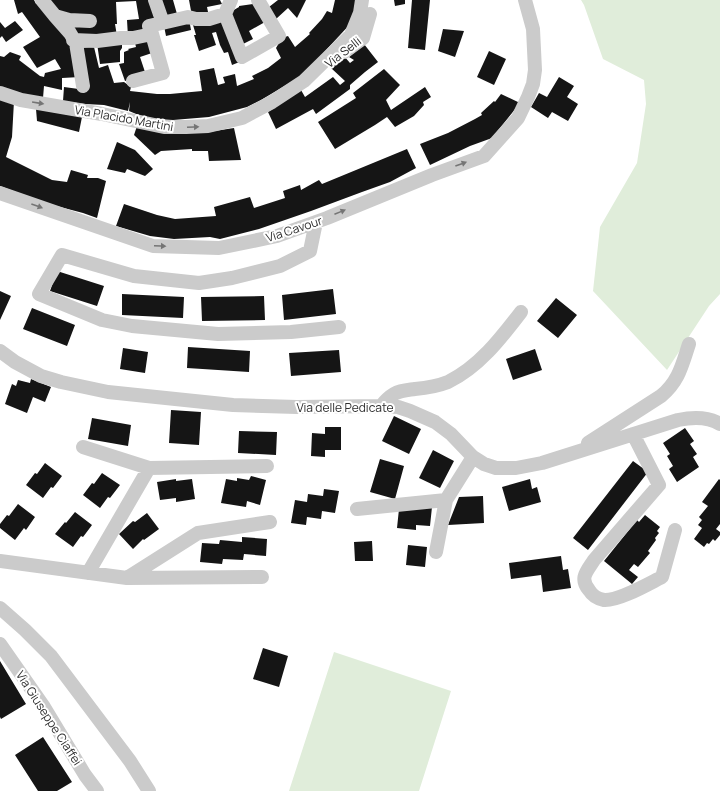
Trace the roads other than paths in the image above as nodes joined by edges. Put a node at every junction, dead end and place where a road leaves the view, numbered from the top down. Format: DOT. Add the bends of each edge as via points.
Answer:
graph roads {
  1 [pos="42,0"];
  2 [pos="156,0"];
  3 [pos="231,0"];
  4 [pos="258,0"];
  5 [pos="362,0"];
  6 [pos="525,0"];
  7 [pos="225,14"];
  8 [pos="370,14"];
  9 [pos="55,16"];
  10 [pos="90,21"];
  11 [pos="163,22"];
  12 [pos="152,34"];
  13 [pos="74,40"];
  14 [pos="133,81"];
  15 [pos="304,82"];
  16 [pos="83,86"];
  17 [pos="0,93"];
  18 [pos="0,193"];
  19 [pos="316,222"];
  20 [pos="521,312"];
  21 [pos="339,327"];
  22 [pos="689,344"];
  23 [pos="0,351"];
  24 [pos="381,406"];
  25 [pos="720,424"];
  26 [pos="633,434"];
  27 [pos="82,446"];
  28 [pos="571,454"];
  29 [pos="473,457"];
  30 [pos="268,466"];
  31 [pos="149,468"];
  32 [pos="446,500"];
  33 [pos="357,509"];
  34 [pos="270,522"];
  35 [pos="675,530"];
  36 [pos="436,552"];
  37 [pos="0,561"];
  38 [pos="88,573"];
  39 [pos="262,577"];
  40 [pos="127,578"];
  41 [pos="0,608"];
  42 [pos="0,644"];
  43 [pos="97,791"];
  44 [pos="149,791"];
  1 -- 9 [label="street"];
  2 -- 11 [label="street"];
  3 -- 7 [label="street"];
  4 -- 7 [label="street" via="279,36 242,57"];
  5 -- 15 [label="street, Via Placido Martini" via="351,35"];
  19 -- 6 [label="street, Via Cavour, one-way" via="484,156 518,118 533,84 533,29"];
  7 -- 11 [label="street" via="209,19 188,17"];
  8 -- 15 [label="street, Via Selli" via="363,38"];
  9 -- 10 [label="street"];
  9 -- 13 [label="street"];
  11 -- 12 [label="street" via="149,26"];
  12 -- 13 [label="street" via="97,41"];
  12 -- 14 [label="street" via="163,73"];
  13 -- 16 [label="street"];
  17 -- 15 [label="street, Via Placido Martini, one-way" via="21,100 164,127 186,127 208,126 242,118"];
  18 -- 19 [label="street, Via Cavour, one-way" via="153,246 219,248 277,236"];
  19 -- 21 [label="street" via="310,251 280,266 232,278 199,282 134,276 62,255 40,294 102,320 132,326 218,334 291,332"];
  20 -- 24 [label="street" via="493,346 460,375 433,386 398,392"];
  22 -- 28 [label="street" via="679,374 669,389"];
  23 -- 24 [label="street, Via delle Pedicate" via="41,376 108,392 233,405 297,408"];
  24 -- 29 [label="street, Via delle Pedicate" via="406,409 435,422"];
  25 -- 26 [label="street, Via delle Pedicate" via="710,419 689,418"];
  26 -- 28 [label="street, Via delle Pedicate"];
  26 -- 35 [label="street" via="659,485 594,560 583,578 587,589 604,600 614,599 662,577"];
  27 -- 31 [label="street"];
  28 -- 29 [label="street, Via delle Pedicate" via="537,464 508,468 491,467"];
  29 -- 32 [label="street"];
  30 -- 31 [label="street"];
  31 -- 38 [label="street"];
  32 -- 33 [label="street"];
  32 -- 36 [label="street"];
  34 -- 40 [label="street" via="198,533"];
  37 -- 38 [label="street"];
  38 -- 40 [label="street"];
  39 -- 40 [label="street"];
  41 -- 44 [label="street" via="52,656 130,761"];
  42 -- 43 [label="street, Via Giuseppe Ciaffei" via="44,707"];
}
